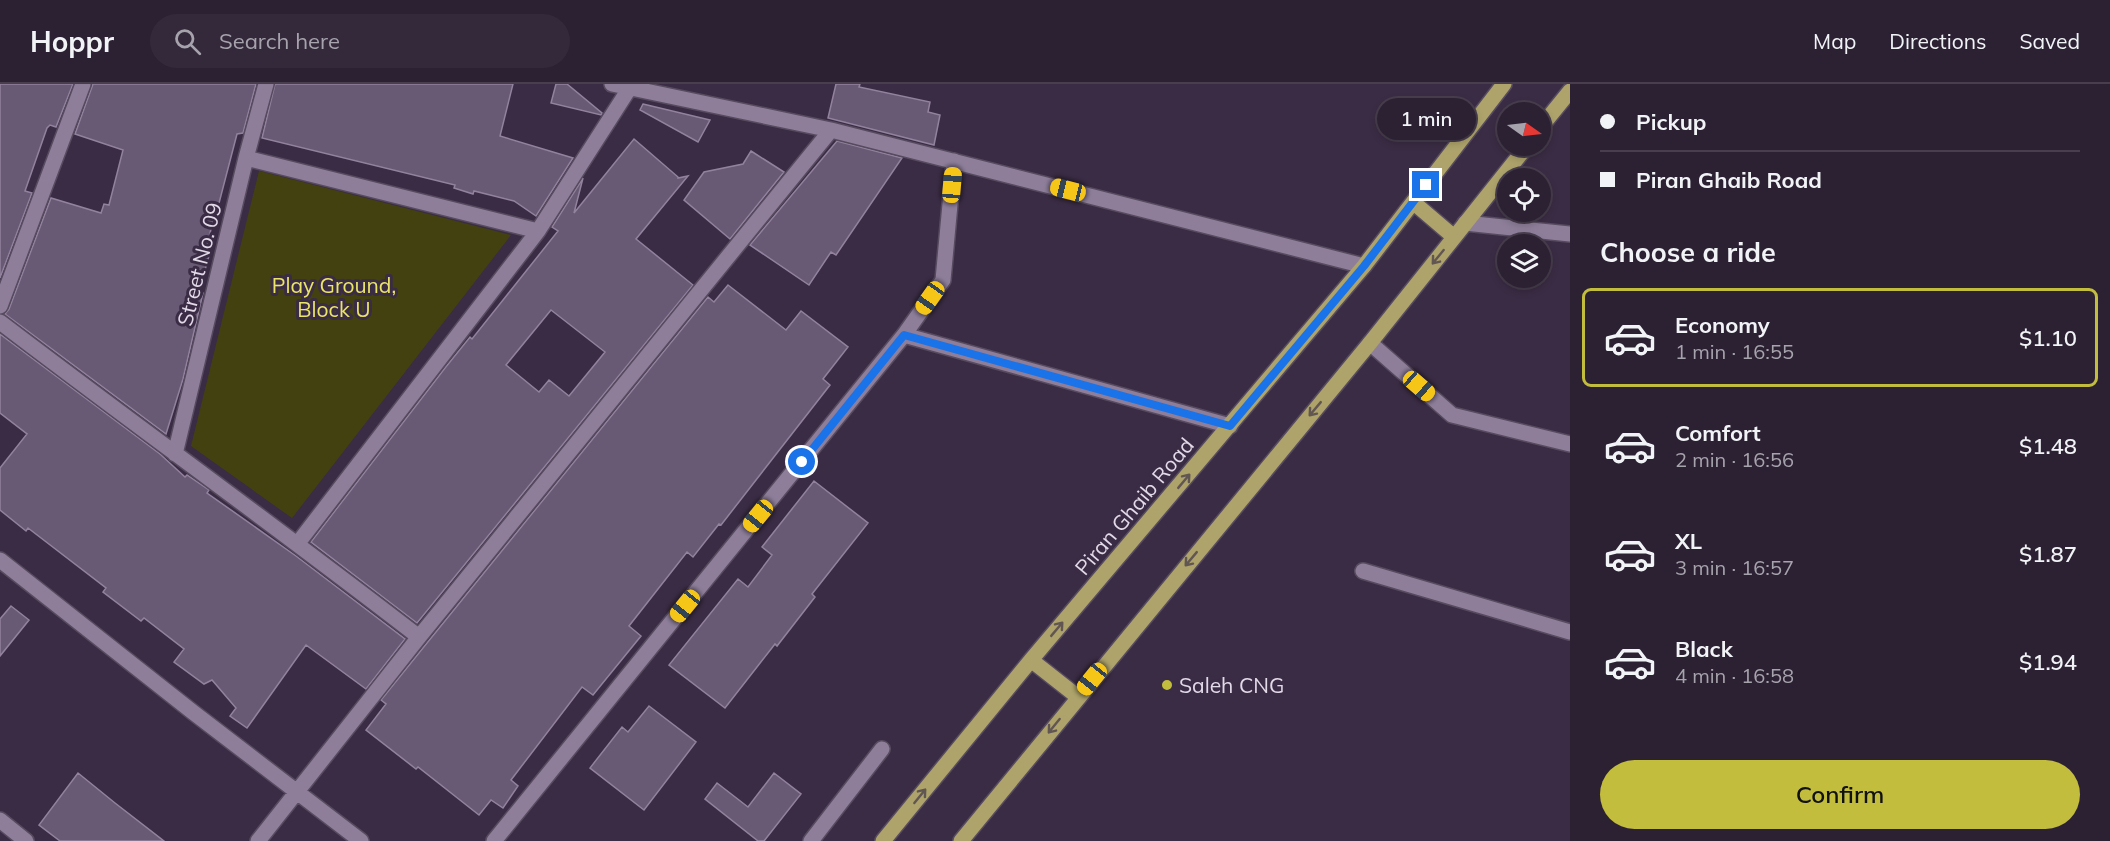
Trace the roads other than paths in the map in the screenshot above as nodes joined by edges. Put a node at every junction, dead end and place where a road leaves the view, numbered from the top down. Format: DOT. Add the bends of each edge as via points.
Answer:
graph roads {
  1 [pos="83,84"];
  2 [pos="266,84"];
  3 [pos="612,84"];
  4 [pos="1504,84"];
  5 [pos="630,86"];
  6 [pos="1570,91"];
  7 [pos="1551,114"];
  8 [pos="831,130"];
  9 [pos="1519,156"];
  10 [pos="246,158"];
  11 [pos="954,161"];
  12 [pos="1413,202"];
  13 [pos="1465,223"];
  14 [pos="538,231"];
  15 [pos="1570,234"];
  16 [pos="1454,237"];
  17 [pos="1364,266"];
  18 [pos="0,306"];
  19 [pos="0,322"];
  20 [pos="904,335"];
  21 [pos="1370,343"];
  22 [pos="1230,426"];
  23 [pos="1570,444"];
  24 [pos="175,454"];
  25 [pos="298,543"];
  26 [pos="0,560"];
  27 [pos="1363,571"];
  28 [pos="1570,632"];
  29 [pos="419,638"];
  30 [pos="1031,660"];
  31 [pos="1078,697"];
  32 [pos="882,749"];
  33 [pos="297,792"];
  34 [pos="0,820"];
  35 [pos="26,841"];
  36 [pos="258,841"];
  37 [pos="361,841"];
  38 [pos="494,841"];
  39 [pos="811,841"];
  40 [pos="883,841"];
  41 [pos="960,841"];
  1 -- 18 [label="street"];
  2 -- 10 [label="street, Street No. 09"];
  3 -- 5 [label="street"];
  4 -- 12 [label="main road, Piran Ghaib Road"];
  5 -- 8 [label="street"];
  5 -- 14 [label="street"];
  6 -- 7 [label="main road"];
  8 -- 11 [label="street"];
  8 -- 29 [label="street"];
  9 -- 13 [label="main road"];
  10 -- 14 [label="street"];
  10 -- 24 [label="street, Street No. 09"];
  11 -- 17 [label="street"];
  11 -- 20 [label="street" via="943,280"];
  12 -- 16 [label="main road"];
  12 -- 17 [label="main road, Piran Ghaib Road"];
  13 -- 15 [label="street"];
  13 -- 16 [label="main road"];
  14 -- 25 [label="street"];
  16 -- 21 [label="main road, one-way"];
  17 -- 22 [label="main road, Piran Ghaib Road"];
  19 -- 24 [label="street"];
  20 -- 22 [label="street"];
  20 -- 38 [label="street"];
  21 -- 23 [label="street" via="1452,415"];
  21 -- 31 [label="main road, one-way"];
  30 -- 22 [label="main road, Piran Ghaib Road, one-way"];
  24 -- 25 [label="street"];
  25 -- 29 [label="street"];
  26 -- 33 [label="street"];
  27 -- 28 [label="street"];
  29 -- 33 [label="street"];
  30 -- 31 [label="main road"];
  40 -- 30 [label="main road, Piran Ghaib Road, one-way"];
  31 -- 41 [label="main road, one-way"];
  32 -- 39 [label="street"];
  33 -- 36 [label="street"];
  33 -- 37 [label="street"];
  34 -- 35 [label="street"];
}
